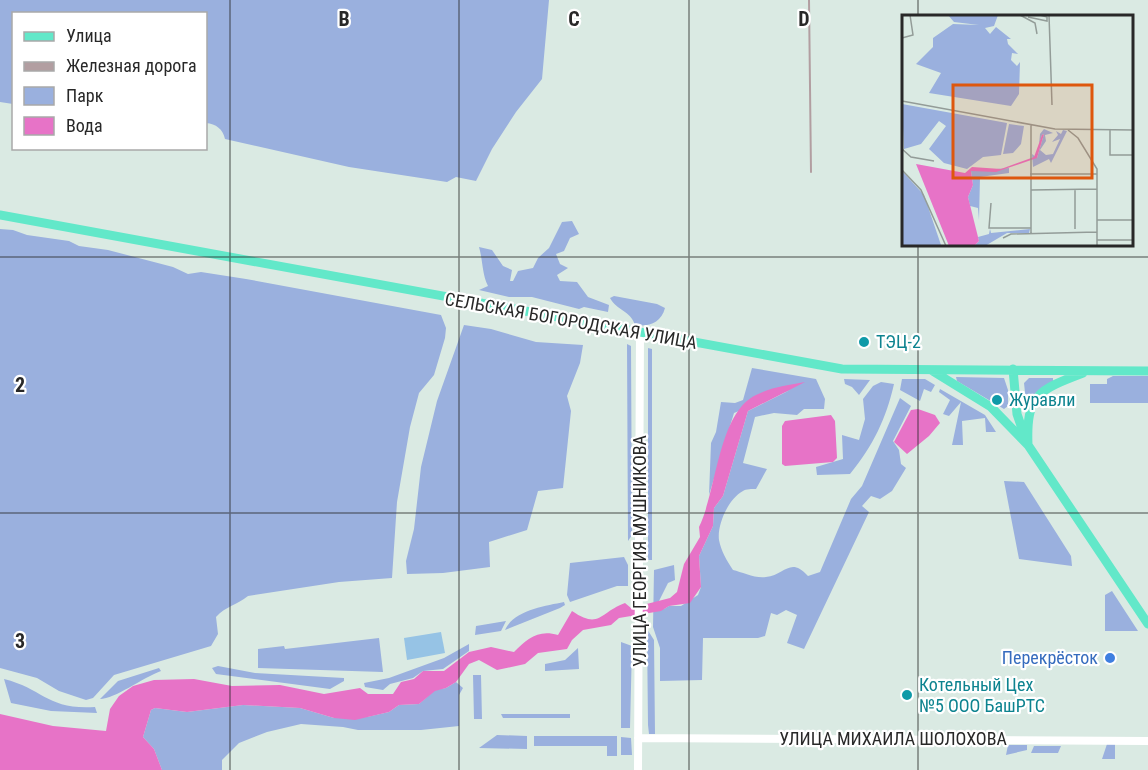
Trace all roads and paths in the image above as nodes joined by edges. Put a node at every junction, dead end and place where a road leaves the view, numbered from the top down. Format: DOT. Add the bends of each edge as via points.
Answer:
graph roads {
  1 [pos="0,214"];
  2 [pos="640,333"];
  3 [pos="1013,369"];
  4 [pos="931,370"];
  5 [pos="1093,371"];
  6 [pos="1148,371"];
  7 [pos="1028,445"];
  8 [pos="1148,624"];
  9 [pos="638,738"];
  10 [pos="1148,741"];
  11 [pos="638,770"];
  1 -- 2 [label="main road, СЕЛЬСКАЯ БОГОРОДСКАЯ УЛИЦА"];
  2 -- 4 [label="main road, СЕЛЬСКАЯ БОГОРОДСКАЯ УЛИЦА" via="842,369"];
  2 -- 9 [label="street, УЛИЦА ГЕОРГИЯ МУШНИКОВА"];
  3 -- 4 [label="main road, СЕЛЬСКАЯ БОГОРОДСКАЯ УЛИЦА"];
  3 -- 5 [label="main road, СЕЛЬСКАЯ БОГОРОДСКАЯ УЛИЦА"];
  3 -- 7 [label="main road" via="1017,414"];
  4 -- 7 [label="main road" via="991,407"];
  5 -- 6 [label="main road, СЕЛЬСКАЯ БОГОРОДСКАЯ УЛИЦА"];
  5 -- 7 [label="main road" via="1053,385 1030,405"];
  7 -- 8 [label="main road"];
  9 -- 10 [label="street, УЛИЦА МИХАИЛА ШОЛОХОВА"];
  9 -- 11 [label="street, УЛИЦА ГЕОРГИЯ МУШНИКОВА"];
}
